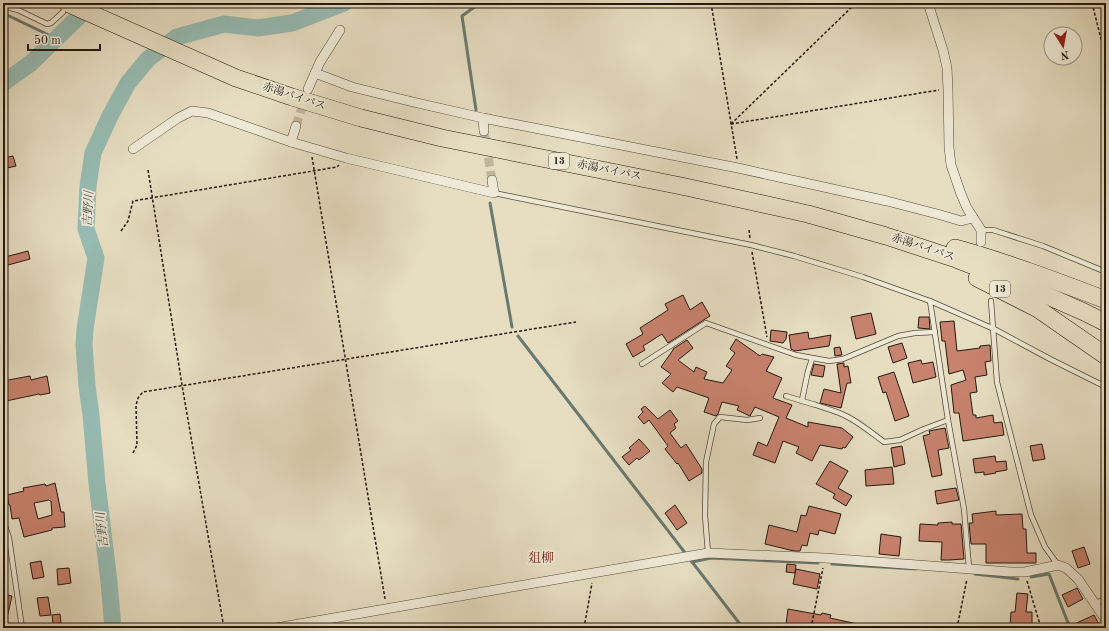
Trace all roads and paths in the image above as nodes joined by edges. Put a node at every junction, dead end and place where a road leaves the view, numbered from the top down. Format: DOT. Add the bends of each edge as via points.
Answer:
graph roads {
  1 [pos="711,3"];
  2 [pos="856,3"];
  3 [pos="928,3"];
  4 [pos="1092,3"];
  5 [pos="3,6"];
  6 [pos="68,7"];
  7 [pos="340,30"];
  8 [pos="1106,59"];
  9 [pos="315,73"];
  10 [pos="308,89"];
  11 [pos="948,89"];
  12 [pos="483,118"];
  13 [pos="731,124"];
  14 [pos="296,126"];
  15 [pos="484,131"];
  16 [pos="291,142"];
  17 [pos="310,147"];
  18 [pos="133,149"];
  19 [pos="346,158"];
  20 [pos="738,168"];
  21 [pos="148,170"];
  22 [pos="315,171"];
  23 [pos="492,180"];
  24 [pos="494,193"];
  25 [pos="152,198"];
  26 [pos="973,218"];
  27 [pos="980,230"];
  28 [pos="121,231"];
  29 [pos="886,236"];
  30 [pos="981,242"];
  31 [pos="751,245"];
  32 [pos="1106,272"];
  33 [pos="1106,300"];
  34 [pos="930,301"];
  35 [pos="991,301"];
  36 [pos="576,322"];
  37 [pos="1106,323"];
  38 [pos="994,329"];
  39 [pos="935,332"];
  40 [pos="768,345"];
  41 [pos="1106,356"];
  42 [pos="812,358"];
  43 [pos="346,359"];
  44 [pos="642,364"];
  45 [pos="182,385"];
  46 [pos="1106,387"];
  47 [pos="786,396"];
  48 [pos="802,400"];
  49 [pos="760,418"];
  50 [pos="948,420"];
  51 [pos="133,453"];
  52 [pos="3,520"];
  53 [pos="708,553"];
  54 [pos="825,558"];
  55 [pos="1058,565"];
  56 [pos="969,568"];
  57 [pos="595,572"];
  58 [pos="1024,572"];
  59 [pos="1106,599"];
  60 [pos="1094,604"];
  61 [pos="387,609"];
  62 [pos="1106,620"];
  63 [pos="22,628"];
  64 [pos="224,628"];
  65 [pos="276,628"];
  66 [pos="584,628"];
  67 [pos="811,628"];
  68 [pos="957,628"];
  69 [pos="1041,628"];
  1 -- 13 [label="path"];
  2 -- 13 [label="path"];
  3 -- 11 [label="street" via="943,50"];
  4 -- 8 [label="path"];
  5 -- 6 [label="lane" via="47,24"];
  6 -- 29 [label="highway, 赤湯バイパス / 13" via="236,78 361,118 442,138 686,186 808,214"];
  7 -- 9 [label="street"];
  9 -- 10 [label="street"];
  9 -- 12 [label="street" via="352,87"];
  11 -- 13 [label="path"];
  11 -- 26 [label="street" via="951,165"];
  12 -- 15 [label="street"];
  12 -- 20 [label="street"];
  13 -- 20 [label="path"];
  14 -- 16 [label="street"];
  16 -- 17 [label="street"];
  16 -- 18 [label="street" via="208,113 192,111"];
  17 -- 19 [label="street"];
  17 -- 22 [label="path"];
  19 -- 22 [label="path" via="337,168"];
  19 -- 24 [label="street"];
  20 -- 26 [label="street" via="887,201 961,221"];
  21 -- 25 [label="path"];
  22 -- 25 [label="path"];
  22 -- 43 [label="path"];
  23 -- 24 [label="street"];
  24 -- 31 [label="lane"];
  25 -- 28 [label="path" via="133,201 128,221"];
  25 -- 45 [label="path"];
  26 -- 27 [label="street"];
  27 -- 30 [label="street"];
  27 -- 32 [label="lane" via="993,230 1043,246"];
  29 -- 33 [label="highway, 13" via="956,248 1010,264"];
  29 -- 37 [label="highway, 赤湯バイパス / 13" via="1023,285"];
  29 -- 41 [label="highway, 13" via="1018,298"];
  31 -- 34 [label="lane" via="833,268"];
  31 -- 40 [label="path"];
  34 -- 38 [label="lane"];
  34 -- 39 [label="lane"];
  35 -- 38 [label="lane"];
  36 -- 43 [label="path"];
  38 -- 46 [label="lane"];
  38 -- 55 [label="lane" via="997,382 1031,515 1045,547"];
  39 -- 42 [label="lane" via="915,332 898,336 843,359 829,361"];
  39 -- 50 [label="lane"];
  40 -- 42 [label="lane"];
  40 -- 44 [label="lane" via="706,323"];
  42 -- 48 [label="lane"];
  43 -- 45 [label="path"];
  43 -- 61 [label="path"];
  45 -- 51 [label="path" via="143,392 138,398 137,445"];
  45 -- 64 [label="path"];
  47 -- 48 [label="lane"];
  48 -- 50 [label="lane" via="848,417 884,442 900,440"];
  49 -- 53 [label="lane" via="747,420 720,417 714,424 706,462 705,515"];
  50 -- 56 [label="lane" via="964,508"];
  52 -- 63 [label="lane" via="9,538"];
  53 -- 54 [label="street"];
  53 -- 57 [label="street"];
  54 -- 56 [label="street"];
  54 -- 67 [label="path"];
  55 -- 58 [label="street"];
  55 -- 60 [label="street" via="1074,574"];
  56 -- 58 [label="street"];
  56 -- 68 [label="path"];
  57 -- 61 [label="street"];
  57 -- 66 [label="path"];
  58 -- 69 [label="path"];
  59 -- 60 [label="lane"];
  60 -- 62 [label="street"];
  61 -- 65 [label="street"];
}
